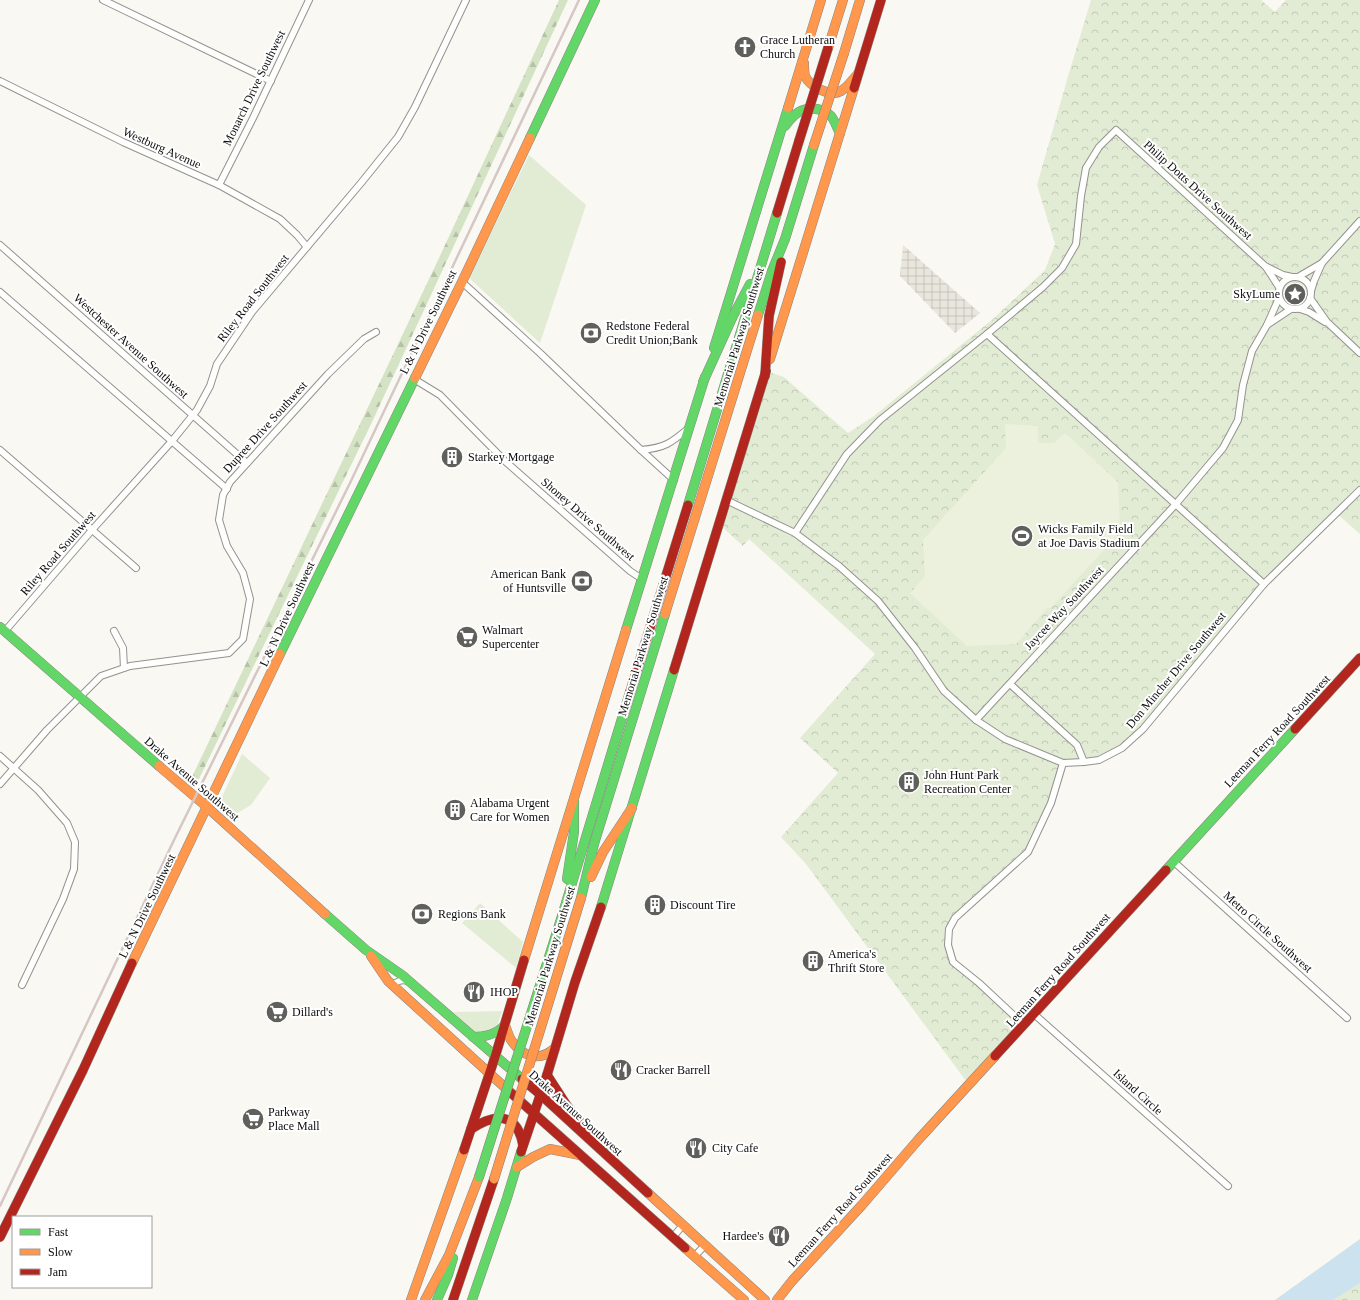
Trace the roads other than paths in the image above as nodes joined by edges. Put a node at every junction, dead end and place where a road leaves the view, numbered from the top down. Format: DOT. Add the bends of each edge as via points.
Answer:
graph roads {
  1 [pos="103,0"];
  2 [pos="309,0"];
  3 [pos="466,0"];
  4 [pos="595,0"];
  5 [pos="821,0"];
  6 [pos="842,0"];
  7 [pos="860,0"];
  8 [pos="881,0"];
  9 [pos="803,59"];
  10 [pos="859,72"];
  11 [pos="0,81"];
  12 [pos="271,81"];
  13 [pos="781,131"];
  14 [pos="840,133"];
  15 [pos="218,185"];
  16 [pos="1360,221"];
  17 [pos="785,239"];
  18 [pos="0,245"];
  19 [pos="307,247"];
  20 [pos="1322,263"];
  21 [pos="1265,266"];
  22 [pos="760,269"];
  23 [pos="1295,277"];
  24 [pos="462,282"];
  25 [pos="1279,287"];
  26 [pos="0,292"];
  27 [pos="1311,295"];
  28 [pos="1279,298"];
  29 [pos="1300,308"];
  30 [pos="1290,309"];
  31 [pos="1327,322"];
  32 [pos="1267,325"];
  33 [pos="376,332"];
  34 [pos="986,334"];
  35 [pos="1360,353"];
  36 [pos="765,376"];
  37 [pos="414,379"];
  38 [pos="703,382"];
  39 [pos="193,415"];
  40 [pos="688,428"];
  41 [pos="172,441"];
  42 [pos="0,450"];
  43 [pos="641,450"];
  44 [pos="247,463"];
  45 [pos="674,480"];
  46 [pos="227,489"];
  47 [pos="1360,490"];
  48 [pos="726,500"];
  49 [pos="1175,505"];
  50 [pos="92,530"];
  51 [pos="795,534"];
  52 [pos="136,568"];
  53 [pos="642,579"];
  54 [pos="1264,584"];
  55 [pos="2,629"];
  56 [pos="114,631"];
  57 [pos="1360,658"];
  58 [pos="124,668"];
  59 [pos="1010,684"];
  60 [pos="80,697"];
  61 [pos="976,720"];
  62 [pos="0,756"];
  63 [pos="1063,762"];
  64 [pos="1084,762"];
  65 [pos="14,768"];
  66 [pos="0,784"];
  67 [pos="574,799"];
  68 [pos="207,807"];
  69 [pos="632,808"];
  70 [pos="1173,861"];
  71 [pos="581,898"];
  72 [pos="562,916"];
  73 [pos="366,950"];
  74 [pos="410,982"];
  75 [pos="22,985"];
  76 [pos="393,985"];
  77 [pos="1034,1014"];
  78 [pos="1348,1018"];
  79 [pos="1024,1024"];
  80 [pos="505,1025"];
  81 [pos="473,1037"];
  82 [pos="555,1048"];
  83 [pos="495,1057"];
  84 [pos="489,1074"];
  85 [pos="547,1075"];
  86 [pos="541,1096"];
  87 [pos="534,1113"];
  88 [pos="471,1129"];
  89 [pos="523,1145"];
  90 [pos="581,1155"];
  91 [pos="613,1162"];
  92 [pos="517,1167"];
  93 [pos="479,1177"];
  94 [pos="1228,1186"];
  95 [pos="684,1226"];
  96 [pos="0,1237"];
  97 [pos="673,1237"];
  98 [pos="705,1245"];
  99 [pos="695,1256"];
  100 [pos="411,1300"];
  101 [pos="425,1300"];
  102 [pos="437,1300"];
  103 [pos="453,1300"];
  104 [pos="472,1300"];
  105 [pos="744,1300"];
  106 [pos="765,1300"];
  107 [pos="777,1300"];
  1 -- 12 [label="street"];
  2 -- 12 [label="street, Monarch Drive Southwest"];
  3 -- 19 [label="street, Riley Road Southwest" via="398,137"];
  4 -- 24 [label="main road, L & N Drive Southwest"];
  5 -- 9 [label="main road"];
  6 -- 22 [label="main road, Memorial Parkway Southwest, bridge"];
  7 -- 17 [label="main road, Memorial Parkway Southwest, bridge"];
  8 -- 10 [label="main road"];
  9 -- 10 [label="main road" via="805,76 810,83 827,91 838,92"];
  9 -- 13 [label="main road"];
  10 -- 14 [label="main road"];
  11 -- 15 [label="street, Westburg Avenue" via="123,142"];
  12 -- 15 [label="street, Monarch Drive Southwest"];
  13 -- 14 [label="main road" via="796,113 812,108 822,110 831,116"];
  13 -- 38 [label="main road"];
  14 -- 36 [label="main road"];
  15 -- 19 [label="street, Westburg Avenue" via="280,219"];
  16 -- 20 [label="street"];
  17 -- 36 [label="main road" via="769,316"];
  17 -- 71 [label="main road, Memorial Parkway Southwest" via="748,343 594,844"];
  18 -- 39 [label="street, Westchester Avenue Southwest"];
  19 -- 39 [label="street, Riley Road Southwest" via="252,312 225,351 217,364 210,386"];
  20 -- 23 [label="street"];
  20 -- 27 [label="street"];
  21 -- 23 [label="street, Philip Dotts Drive Southwest" via="1283,275"];
  21 -- 25 [label="street, Philip Dotts Drive Southwest"];
  21 -- 34 [label="street, Philip Dotts Drive Southwest" via="1116,130 1099,147 1086,168 1076,244 1062,268"];
  22 -- 38 [label="main road" via="744,294"];
  22 -- 72 [label="main road, Memorial Parkway Southwest"];
  23 -- 25 [label="street" via="1287,279"];
  23 -- 27 [label="street" via="1307,283"];
  24 -- 37 [label="main road, L & N Drive Southwest"];
  24 -- 43 [label="street"];
  25 -- 28 [label="street"];
  26 -- 41 [label="street"];
  27 -- 29 [label="street" via="1305,306"];
  27 -- 31 [label="street"];
  28 -- 30 [label="street"];
  28 -- 32 [label="street, Jaycee Way Southwest"];
  29 -- 30 [label="street"];
  29 -- 31 [label="street"];
  30 -- 32 [label="street, Jaycee Way Southwest"];
  31 -- 35 [label="street"];
  32 -- 49 [label="street, Jaycee Way Southwest" via="1252,351 1238,420 1223,448"];
  33 -- 44 [label="street, Dupree Drive Southwest" via="364,339 328,374"];
  34 -- 49 [label="street"];
  34 -- 51 [label="street" via="880,420 847,454"];
  36 -- 48 [label="main road"];
  37 -- 53 [label="street, Shoney Drive Southwest" via="440,395 506,462"];
  37 -- 68 [label="main road, L & N Drive Southwest"];
  38 -- 40 [label="main road"];
  39 -- 41 [label="street, Riley Road Southwest"];
  39 -- 44 [label="street, Westchester Avenue Southwest"];
  40 -- 43 [label="street" via="665,446"];
  40 -- 45 [label="main road"];
  41 -- 46 [label="street"];
  41 -- 50 [label="street, Riley Road Southwest"];
  42 -- 50 [label="street"];
  43 -- 45 [label="street"];
  44 -- 46 [label="street, Dupree Drive Southwest"];
  45 -- 53 [label="main road"];
  46 -- 58 [label="street, Dupree Drive Southwest" via="223,495 219,520 227,546 243,573 250,599 243,639 229,653"];
  47 -- 54 [label="street, Don Mincher Drive Southwest"];
  48 -- 51 [label="street, Don Mincher Drive Southwest"];
  48 -- 69 [label="main road"];
  49 -- 54 [label="street"];
  49 -- 59 [label="street, Jaycee Way Southwest"];
  50 -- 52 [label="street"];
  50 -- 55 [label="street, Riley Road Southwest"];
  51 -- 61 [label="street, Don Mincher Drive Southwest" via="839,566 878,601 915,648 944,691"];
  53 -- 67 [label="main road"];
  54 -- 64 [label="street, Don Mincher Drive Southwest" via="1143,729 1122,748 1099,760"];
  55 -- 60 [label="main road, Drake Avenue Southwest"];
  56 -- 58 [label="street" via="123,648"];
  57 -- 70 [label="main road, Leeman Ferry Road Southwest"];
  58 -- 60 [label="street, Dupree Drive Southwest" via="101,676"];
  59 -- 61 [label="street, Jaycee Way Southwest"];
  59 -- 64 [label="street" via="1077,745"];
  60 -- 65 [label="street, Dupree Drive Southwest"];
  60 -- 68 [label="main road, Drake Avenue Southwest"];
  61 -- 63 [label="street, Don Mincher Drive Southwest" via="1005,739"];
  62 -- 65 [label="street"];
  63 -- 64 [label="street, Don Mincher Drive Southwest"];
  63 -- 79 [label="street" via="1051,802 1028,852 955,918 949,929 948,945 953,962"];
  65 -- 66 [label="street, Dupree Drive Southwest"];
  65 -- 75 [label="street" via="38,790 66,823 75,842 74,869 63,899"];
  67 -- 72 [label="main road" via="574,832"];
  67 -- 80 [label="main road"];
  68 -- 73 [label="main road, Drake Avenue Southwest"];
  68 -- 96 [label="main road, L & N Drive Southwest" via="83,1070"];
  69 -- 71 [label="main road" via="603,852"];
  69 -- 82 [label="main road"];
  70 -- 77 [label="main road, Leeman Ferry Road Southwest"];
  70 -- 78 [label="street, Metro Circle Southwest"];
  71 -- 103 [label="main road, Memorial Parkway Southwest, bridge" via="494,1179"];
  72 -- 93 [label="main road, Memorial Parkway Southwest, bridge"];
  73 -- 74 [label="main road, Drake Avenue Southwest"];
  73 -- 76 [label="main road, Drake Avenue Southwest"];
  74 -- 76 [label="street" via="398,981"];
  74 -- 81 [label="main road, Drake Avenue Southwest"];
  76 -- 84 [label="main road, Drake Avenue Southwest"];
  77 -- 79 [label="main road, Leeman Ferry Road Southwest"];
  77 -- 94 [label="street, Island Circle"];
  79 -- 107 [label="main road, Leeman Ferry Road Southwest"];
  80 -- 81 [label="main road" via="493,1035"];
  80 -- 82 [label="main road" via="510,1039 528,1055 542,1057"];
  80 -- 83 [label="main road"];
  81 -- 83 [label="main road, Drake Avenue Southwest"];
  82 -- 85 [label="main road"];
  83 -- 84 [label="main road"];
  83 -- 86 [label="main road, Drake Avenue Southwest"];
  84 -- 87 [label="main road, Drake Avenue Southwest"];
  84 -- 88 [label="main road"];
  85 -- 86 [label="main road"];
  85 -- 91 [label="main road" via="567,1106"];
  86 -- 87 [label="main road"];
  86 -- 91 [label="main road, Drake Avenue Southwest"];
  87 -- 89 [label="main road"];
  87 -- 90 [label="main road, Drake Avenue Southwest"];
  88 -- 89 [label="main road" via="485,1120 501,1117 517,1127"];
  88 -- 100 [label="main road"];
  89 -- 92 [label="main road"];
  90 -- 92 [label="main road" via="550,1149"];
  90 -- 97 [label="main road, Drake Avenue Southwest"];
  91 -- 95 [label="main road, Drake Avenue Southwest"];
  92 -- 104 [label="main road"];
  93 -- 101 [label="main road" via="449,1255"];
  93 -- 102 [label="main road, Memorial Parkway Southwest" via="448,1275"];
  95 -- 97 [label="street"];
  95 -- 98 [label="main road, Drake Avenue Southwest"];
  97 -- 99 [label="main road, Drake Avenue Southwest"];
  98 -- 99 [label="street"];
  98 -- 106 [label="main road, Drake Avenue Southwest"];
  99 -- 105 [label="main road, Drake Avenue Southwest"];
}
